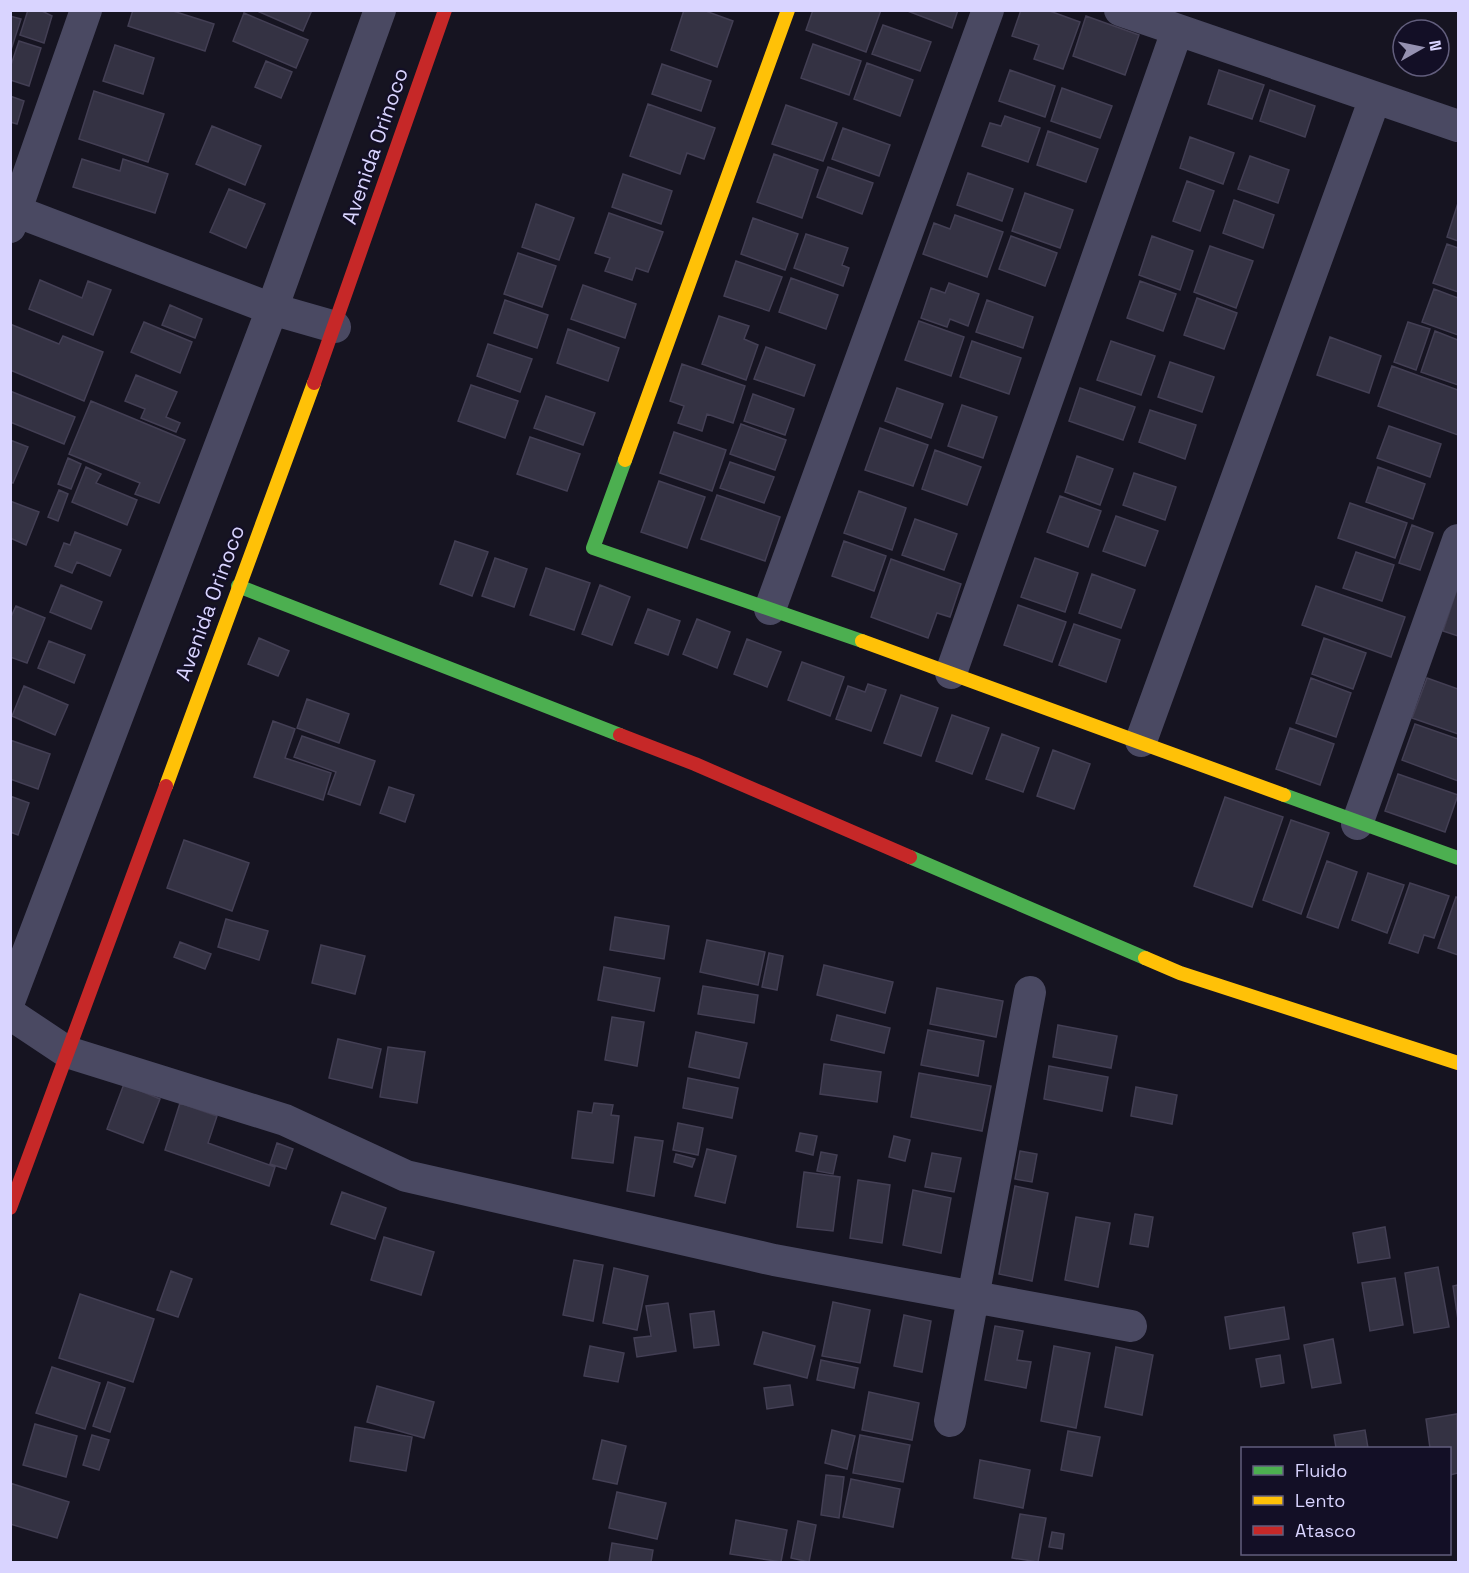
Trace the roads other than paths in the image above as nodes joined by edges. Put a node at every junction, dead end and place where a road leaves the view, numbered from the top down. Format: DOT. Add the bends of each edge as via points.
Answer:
graph roads {
  1 [pos="86,10"];
  2 [pos="380,10"];
  3 [pos="445,10"];
  4 [pos="788,10"];
  5 [pos="988,10"];
  6 [pos="1120,10"];
  7 [pos="1177,30"];
  8 [pos="1375,98"];
  9 [pos="1458,126"];
  10 [pos="12,216"];
  11 [pos="272,309"];
  12 [pos="335,327"];
  13 [pos="1458,540"];
  14 [pos="238,586"];
  15 [pos="770,609"];
  16 [pos="951,673"];
  17 [pos="1141,741"];
  18 [pos="1357,824"];
  19 [pos="1458,858"];
  20 [pos="1030,992"];
  21 [pos="10,999"];
  22 [pos="10,1014"];
  23 [pos="67,1052"];
  24 [pos="1458,1063"];
  25 [pos="10,1208"];
  26 [pos="972,1298"];
  27 [pos="1131,1326"];
  28 [pos="950,1421"];
  1 -- 10 [label="street"];
  2 -- 11 [label="street"];
  3 -- 12 [label="street, Avenida Orinoco"];
  4 -- 15 [label="street" via="593,548"];
  5 -- 15 [label="street"];
  6 -- 7 [label="street"];
  7 -- 8 [label="street"];
  7 -- 16 [label="street"];
  8 -- 9 [label="street"];
  8 -- 17 [label="street"];
  10 -- 11 [label="street"];
  11 -- 12 [label="street"];
  11 -- 21 [label="street"];
  12 -- 14 [label="street, Avenida Orinoco"];
  13 -- 18 [label="street"];
  14 -- 23 [label="street, Avenida Orinoco"];
  14 -- 24 [label="street" via="695,764 1180,973"];
  15 -- 16 [label="street"];
  16 -- 17 [label="street"];
  17 -- 18 [label="street"];
  18 -- 19 [label="street"];
  20 -- 26 [label="street"];
  22 -- 23 [label="street"];
  23 -- 25 [label="street, Avenida Orinoco"];
  23 -- 26 [label="street" via="285,1120 406,1176 774,1260"];
  26 -- 27 [label="street"];
  26 -- 28 [label="street"];
}
